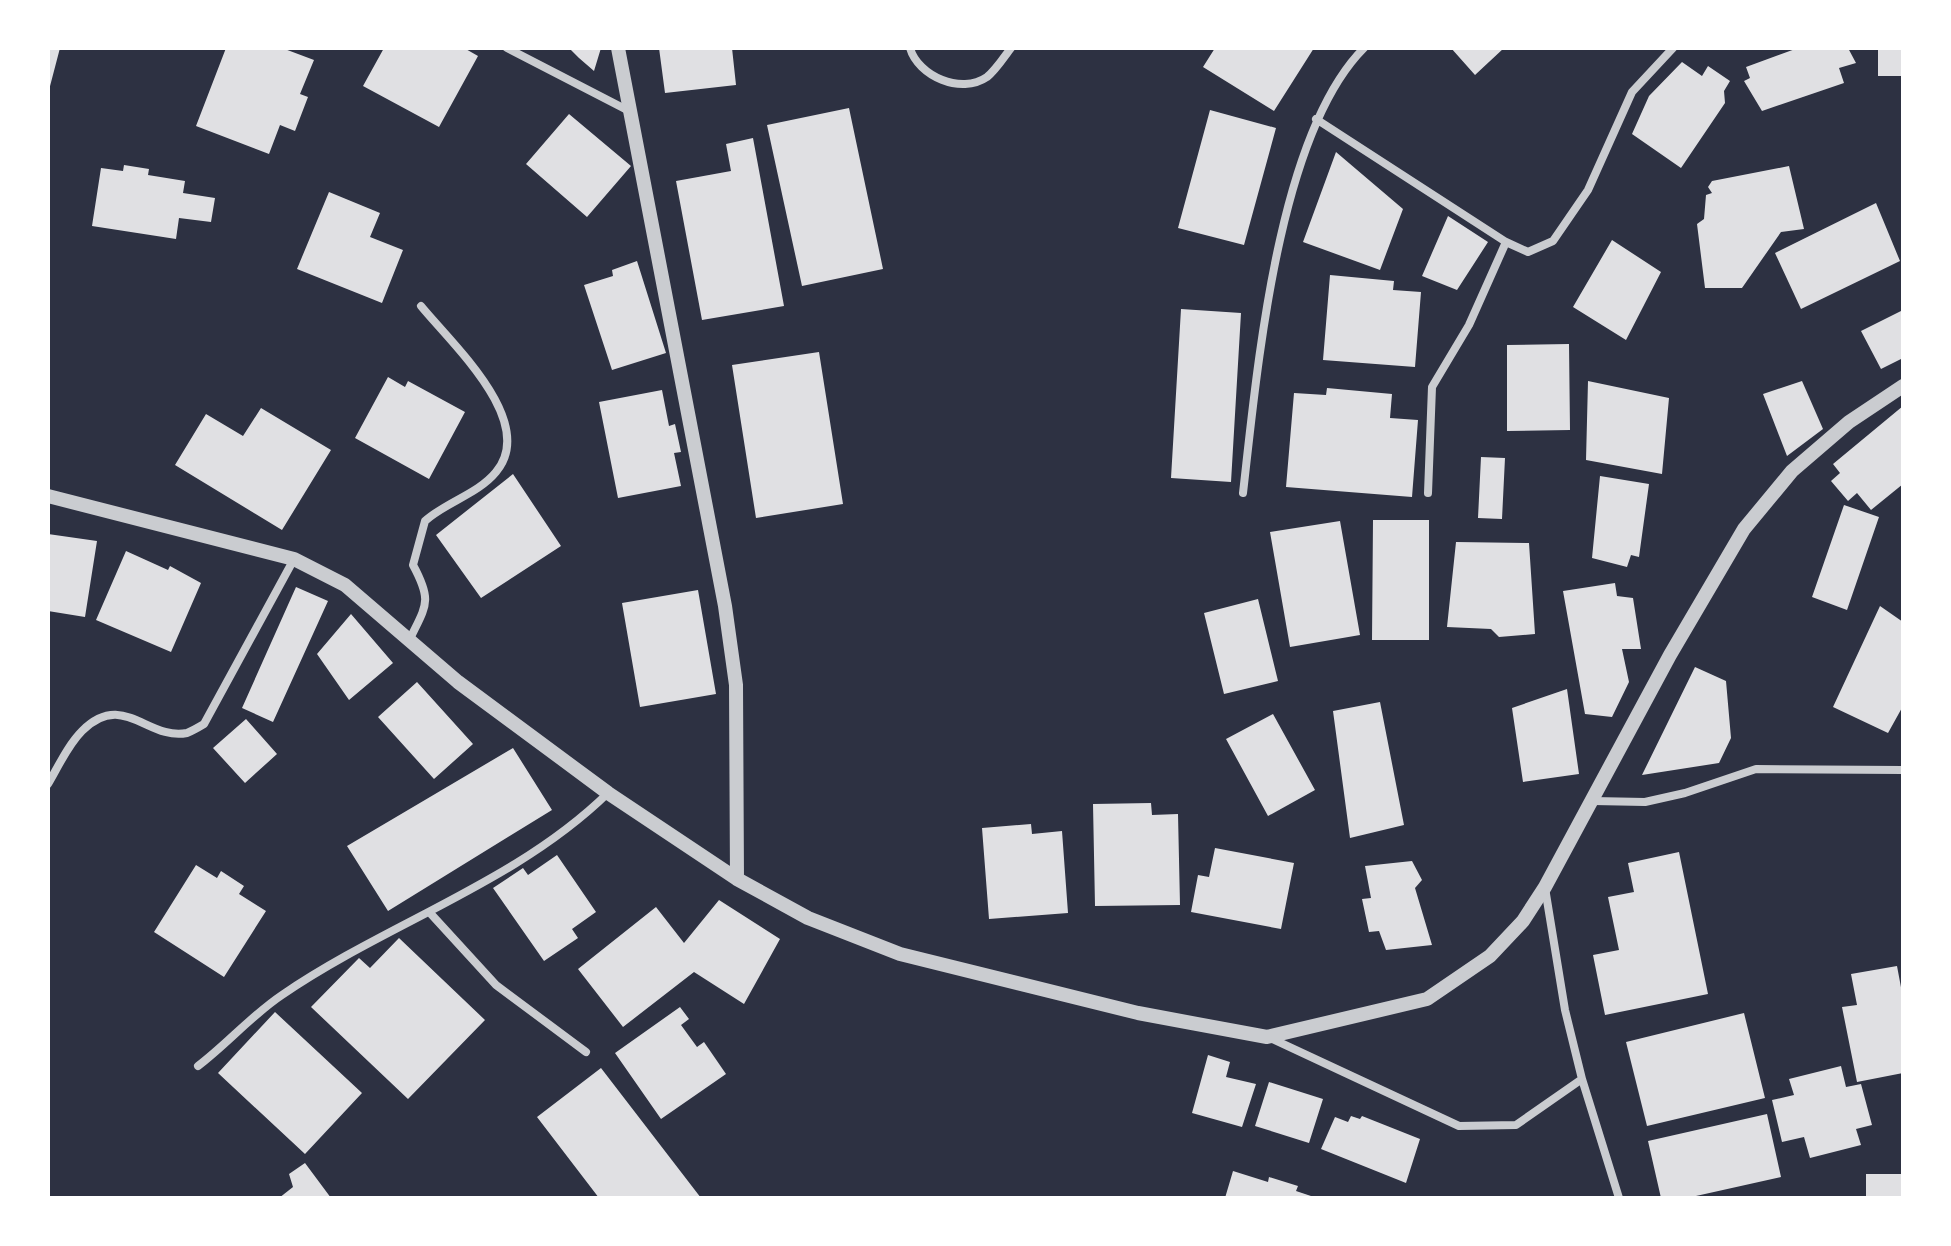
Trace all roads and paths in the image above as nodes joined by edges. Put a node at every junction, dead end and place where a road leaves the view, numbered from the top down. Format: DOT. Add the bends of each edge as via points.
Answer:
graph roads {
  1 [pos="507,48"];
  2 [pos="618,48"];
  3 [pos="910,48"];
  4 [pos="1011,48"];
  5 [pos="1364,48"];
  6 [pos="1673,48"];
  7 [pos="632,113"];
  8 [pos="1316,119"];
  9 [pos="1506,242"];
  10 [pos="421,306"];
  11 [pos="1903,386"];
  12 [pos="1243,493"];
  13 [pos="1428,493"];
  14 [pos="48,496"];
  15 [pos="294,559"];
  16 [pos="409,642"];
  17 [pos="1903,770"];
  18 [pos="48,784"];
  19 [pos="608,793"];
  20 [pos="1593,801"];
  21 [pos="737,879"];
  22 [pos="1545,887"];
  23 [pos="431,914"];
  24 [pos="1267,1037"];
  25 [pos="586,1052"];
  26 [pos="198,1066"];
  27 [pos="1582,1079"];
  28 [pos="1619,1198"];
  1 -- 7 [label="street"];
  2 -- 7 [label="street"];
  3 -- 4 [label="street" via="913,60 929,72 964,85 987,77"];
  5 -- 8 [label="street"];
  6 -- 9 [label="street" via="1632,92 1588,190 1553,241 1528,252"];
  7 -- 21 [label="street" via="728,622 736,685"];
  8 -- 9 [label="street"];
  8 -- 12 [label="street" via="1298,171 1259,352"];
  9 -- 13 [label="street" via="1469,325 1432,387"];
  10 -- 16 [label="street" via="494,396 508,432 509,453 495,474 425,521 413,565 426,589 425,607"];
  11 -- 20 [label="street" via="1849,422 1792,471 1744,529"];
  14 -- 15 [label="street"];
  15 -- 16 [label="street" via="345,585"];
  15 -- 18 [label="street" via="204,724 187,733 166,731 126,715 103,716 81,732"];
  16 -- 19 [label="street"];
  17 -- 20 [label="street" via="1756,769 1645,802"];
  19 -- 21 [label="street"];
  19 -- 23 [label="street" via="561,833"];
  20 -- 22 [label="street"];
  21 -- 24 [label="street" via="808,918 900,954 1123,1009"];
  22 -- 24 [label="street" via="1490,956 1427,999"];
  22 -- 27 [label="street"];
  23 -- 25 [label="street" via="496,985"];
  23 -- 26 [label="street" via="281,995"];
  24 -- 27 [label="street" via="1459,1126 1516,1125"];
  27 -- 28 [label="street"];
}
